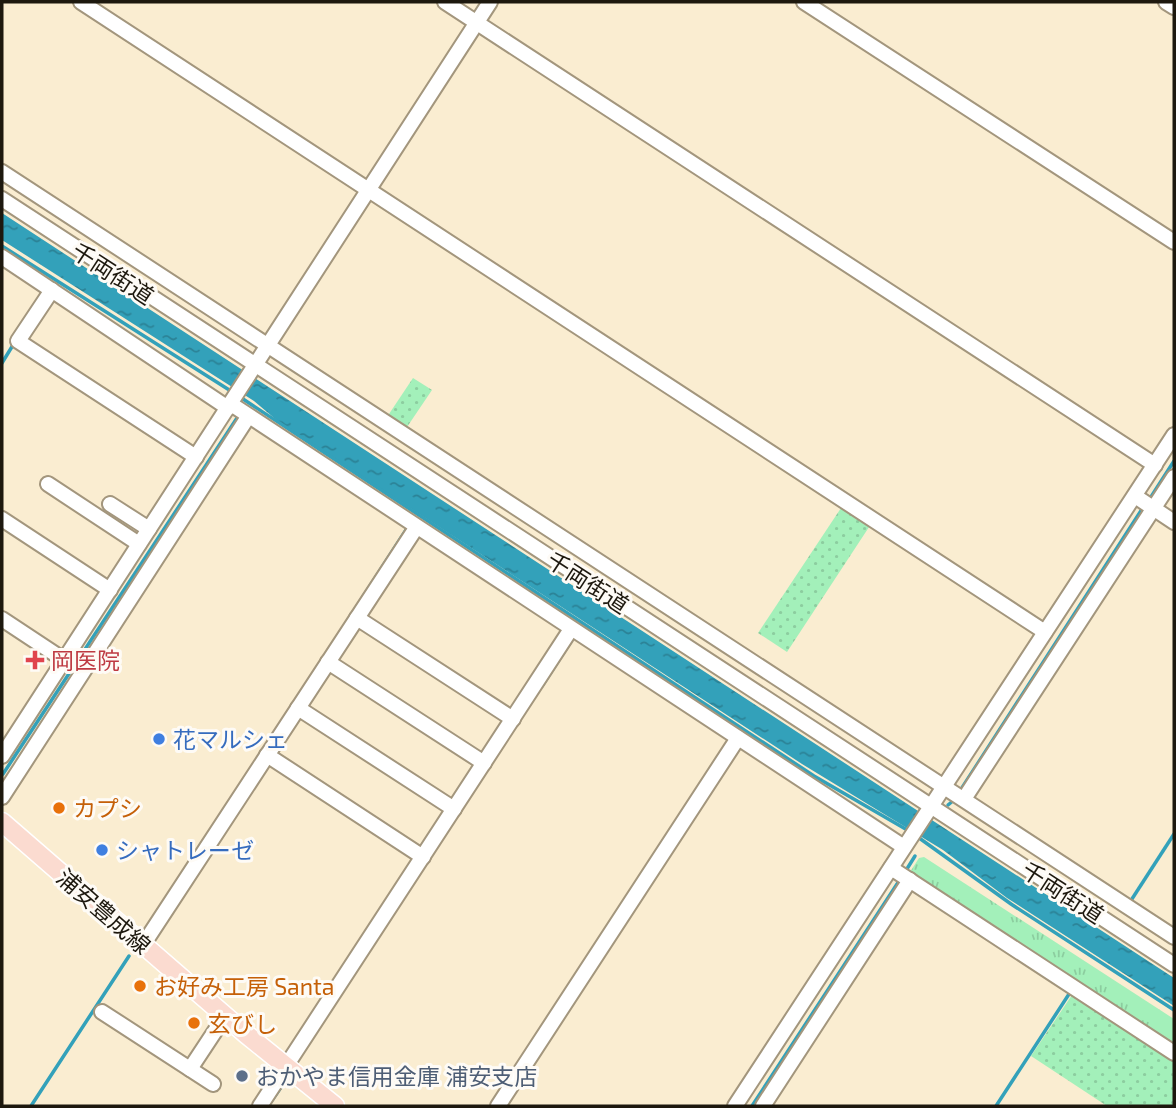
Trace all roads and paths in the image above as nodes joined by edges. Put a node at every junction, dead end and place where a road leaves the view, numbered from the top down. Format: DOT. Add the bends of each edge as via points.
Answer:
graph roads {
  1 [pos="81,2"];
  2 [pos="445,2"];
  3 [pos="490,2"];
  4 [pos="804,2"];
  5 [pos="1166,2"];
  6 [pos="1174,7"];
  7 [pos="477,23"];
  8 [pos="2,172"];
  9 [pos="371,185"];
  10 [pos="2,199"];
  11 [pos="41,208"];
  12 [pos="1174,242"];
  13 [pos="111,255"];
  14 [pos="2,257"];
  15 [pos="52,290"];
  16 [pos="267,346"];
  17 [pos="252,370"];
  18 [pos="322,381"];
  19 [pos="309,401"];
  20 [pos="231,403"];
  21 [pos="248,417"];
  22 [pos="1174,435"];
  23 [pos="423,447"];
  24 [pos="196,457"];
  25 [pos="1155,465"];
  26 [pos="411,467"];
  27 [pos="1174,477"];
  28 [pos="48,484"];
  29 [pos="475,491"];
  30 [pos="1145,503"];
  31 [pos="110,504"];
  32 [pos="2,520"];
  33 [pos="1174,522"];
  34 [pos="416,528"];
  35 [pos="149,529"];
  36 [pos="139,544"];
  37 [pos="556,544"];
  38 [pos="110,590"];
  39 [pos="357,618"];
  40 [pos="2,619"];
  41 [pos="103,622"];
  42 [pos="571,629"];
  43 [pos="1045,632"];
  44 [pos="64,660"];
  45 [pos="328,662"];
  46 [pos="780,685"];
  47 [pos="769,701"];
  48 [pos="298,708"];
  49 [pos="513,719"];
  50 [pos="738,738"];
  51 [pos="267,755"];
  52 [pos="2,756"];
  53 [pos="484,763"];
  54 [pos="955,793"];
  55 [pos="2,797"];
  56 [pos="454,809"];
  57 [pos="929,811"];
  58 [pos="2,822"];
  59 [pos="908,842"];
  60 [pos="422,857"];
  61 [pos="902,875"];
  62 [pos="1174,937"];
  63 [pos="143,945"];
  64 [pos="1174,965"];
  65 [pos="102,1012"];
  66 [pos="225,1016"];
  67 [pos="1174,1053"];
  68 [pos="287,1065"];
  69 [pos="191,1069"];
  70 [pos="213,1084"];
  71 [pos="260,1106"];
  72 [pos="335,1106"];
  73 [pos="498,1106"];
  74 [pos="735,1106"];
  75 [pos="763,1106"];
  1 -- 9 [label="street"];
  2 -- 7 [label="street"];
  3 -- 7 [label="street"];
  4 -- 12 [label="street"];
  5 -- 6 [label="street"];
  7 -- 9 [label="street"];
  7 -- 25 [label="street"];
  8 -- 11 [label="street"];
  9 -- 16 [label="street"];
  9 -- 43 [label="street"];
  10 -- 11 [label="street, 千両街道"];
  11 -- 13 [label="street, 千両街道"];
  11 -- 13 [label="street"];
  13 -- 16 [label="street"];
  13 -- 17 [label="street, 千両街道"];
  14 -- 15 [label="street"];
  15 -- 20 [label="street"];
  15 -- 24 [label="street" via="18,341"];
  16 -- 17 [label="street"];
  16 -- 18 [label="street"];
  17 -- 19 [label="street, 千両街道"];
  17 -- 20 [label="street"];
  18 -- 19 [label="street"];
  18 -- 23 [label="street"];
  19 -- 26 [label="street, 千両街道"];
  20 -- 21 [label="street"];
  20 -- 24 [label="street"];
  21 -- 34 [label="street"];
  21 -- 41 [label="street"];
  22 -- 25 [label="street"];
  23 -- 26 [label="street"];
  23 -- 29 [label="street"];
  24 -- 35 [label="street"];
  25 -- 30 [label="street"];
  26 -- 29 [label="street, 千両街道"];
  27 -- 30 [label="street"];
  28 -- 36 [label="street"];
  29 -- 37 [label="street, 千両街道"];
  29 -- 37 [label="street"];
  30 -- 33 [label="street"];
  30 -- 43 [label="street"];
  30 -- 54 [label="street"];
  31 -- 35 [label="street"];
  32 -- 38 [label="street"];
  34 -- 39 [label="street"];
  34 -- 42 [label="street"];
  35 -- 36 [label="street"];
  36 -- 38 [label="street"];
  37 -- 46 [label="street"];
  37 -- 47 [label="street, 千両街道"];
  38 -- 41 [label="street"];
  39 -- 45 [label="street"];
  39 -- 49 [label="street"];
  40 -- 44 [label="street"];
  41 -- 44 [label="street"];
  41 -- 55 [label="street"];
  42 -- 49 [label="street"];
  42 -- 50 [label="street"];
  43 -- 54 [label="street"];
  44 -- 52 [label="street"];
  45 -- 48 [label="street"];
  45 -- 53 [label="street"];
  46 -- 47 [label="street"];
  46 -- 54 [label="street"];
  47 -- 57 [label="street, 千両街道"];
  48 -- 51 [label="street"];
  48 -- 56 [label="street"];
  49 -- 53 [label="street"];
  50 -- 59 [label="street"];
  50 -- 73 [label="street"];
  51 -- 60 [label="street"];
  51 -- 63 [label="street"];
  53 -- 56 [label="street"];
  54 -- 57 [label="street"];
  54 -- 62 [label="street"];
  56 -- 60 [label="street"];
  57 -- 59 [label="street"];
  57 -- 64 [label="street, 千両街道"];
  58 -- 63 [label="main road, 浦安豊成線"];
  59 -- 61 [label="street"];
  60 -- 68 [label="street"];
  61 -- 67 [label="street"];
  61 -- 74 [label="street"];
  61 -- 75 [label="street"];
  63 -- 66 [label="main road, 浦安豊成線"];
  65 -- 69 [label="street"];
  66 -- 68 [label="main road, 浦安豊成線"];
  66 -- 69 [label="street"];
  68 -- 71 [label="street"];
  68 -- 72 [label="main road, 浦安豊成線"];
  69 -- 70 [label="street"];
}
